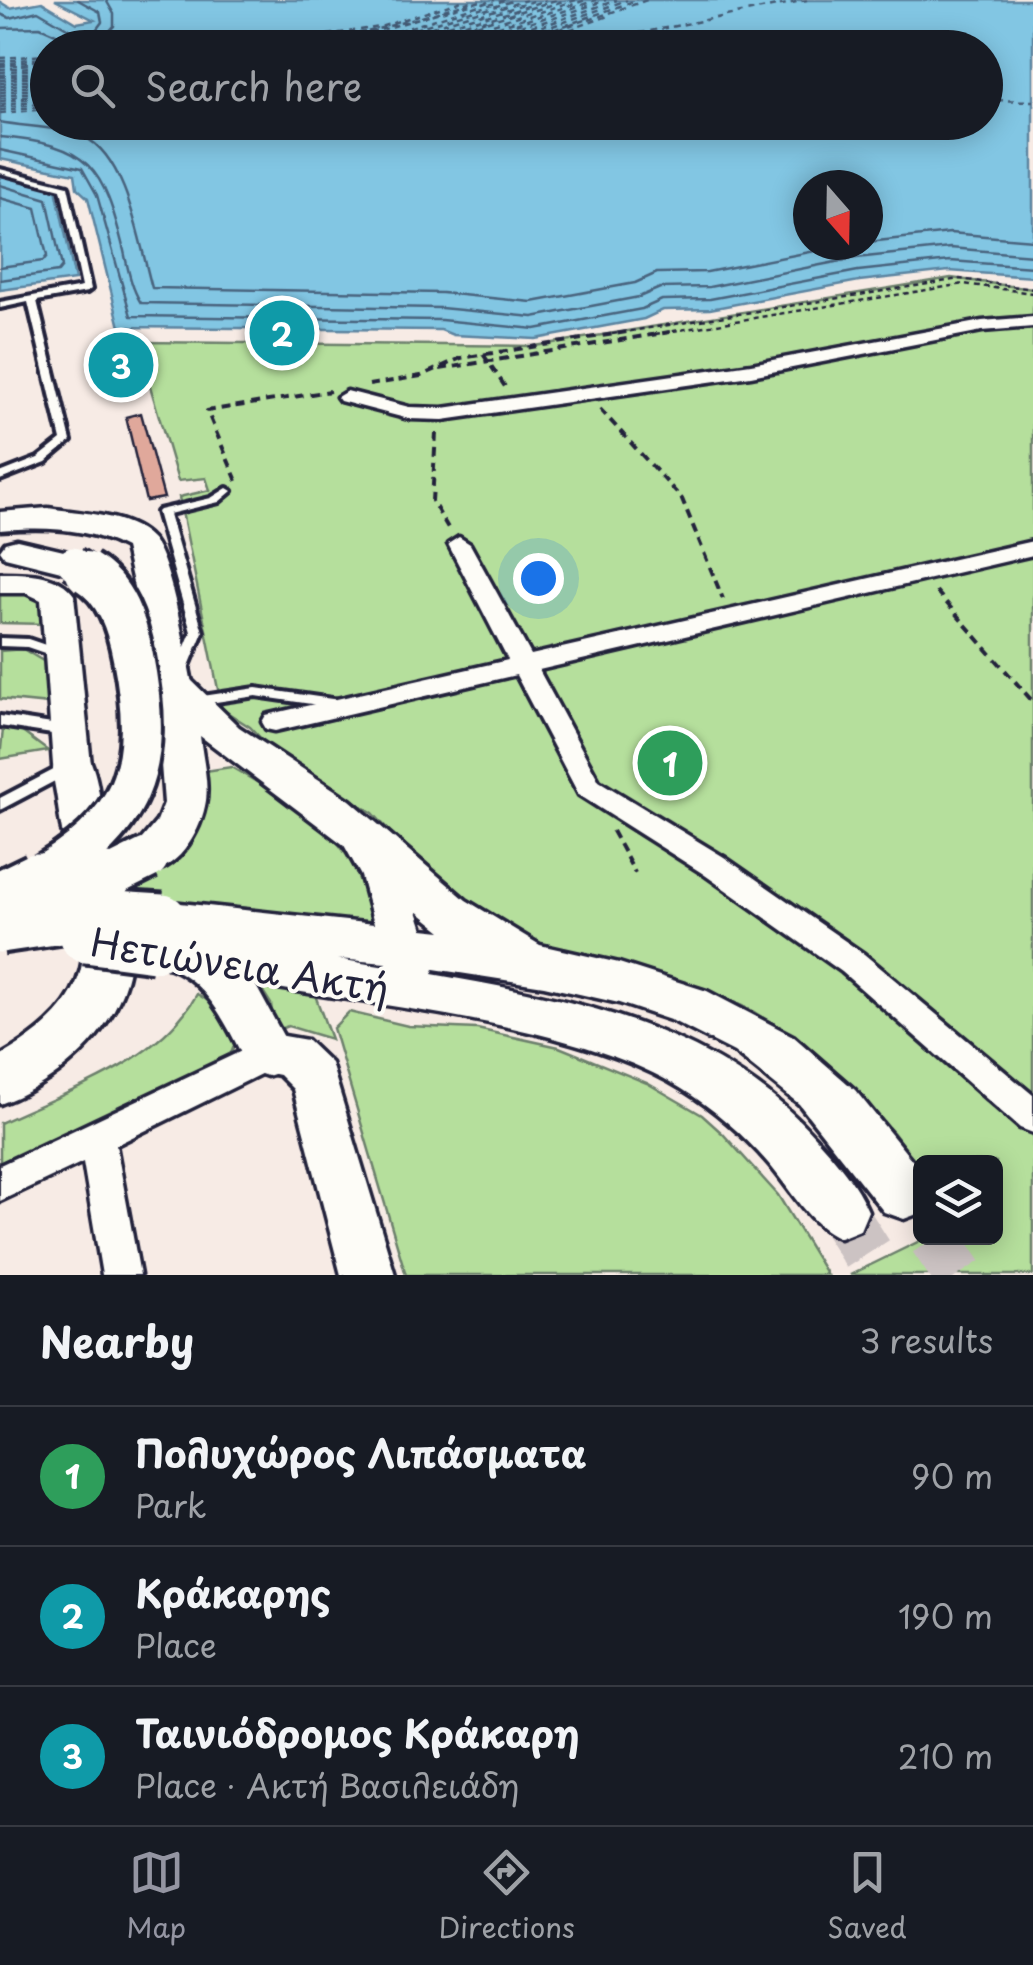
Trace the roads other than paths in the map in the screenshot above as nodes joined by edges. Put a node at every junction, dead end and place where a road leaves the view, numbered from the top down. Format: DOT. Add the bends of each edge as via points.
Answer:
graph roads {
  1 [pos="0,171"];
  2 [pos="32,299"];
  3 [pos="0,304"];
  4 [pos="1033,322"];
  5 [pos="339,394"];
  6 [pos="0,477"];
  7 [pos="232,487"];
  8 [pos="4,538"];
  9 [pos="75,543"];
  10 [pos="460,544"];
  11 [pos="1033,548"];
  12 [pos="0,583"];
  13 [pos="0,642"];
  14 [pos="62,655"];
  15 [pos="524,663"];
  16 [pos="182,695"];
  17 [pos="346,706"];
  18 [pos="0,721"];
  19 [pos="275,722"];
  20 [pos="69,748"];
  21 [pos="0,806"];
  22 [pos="355,827"];
  23 [pos="6,924"];
  24 [pos="168,940"];
  25 [pos="536,966"];
  26 [pos="412,970"];
  27 [pos="267,1054"];
  28 [pos="0,1081"];
  29 [pos="1033,1117"];
  30 [pos="96,1137"];
  31 [pos="0,1184"];
  32 [pos="904,1193"];
  33 [pos="840,1211"];
  34 [pos="121,1275"];
  35 [pos="368,1275"];
  1 -- 2 [label="lane" via="65,188 87,289"];
  2 -- 3 [label="lane"];
  2 -- 6 [label="lane" via="66,441 42,460"];
  4 -- 5 [label="street" via="443,414 409,413"];
  7 -- 16 [label="lane" via="215,500 161,505 197,632"];
  8 -- 9 [label="main road"];
  9 -- 16 [label="street" via="115,530 144,550"];
  9 -- 23 [label="main road, bridge" via="122,609 143,758 129,797 97,835 46,874"];
  10 -- 15 [label="street"];
  11 -- 15 [label="street"];
  12 -- 14 [label="street" via="32,583 57,595"];
  13 -- 14 [label="lane"];
  14 -- 20 [label="street"];
  15 -- 17 [label="street"];
  15 -- 29 [label="street" via="589,788 852,963"];
  16 -- 17 [label="lane" via="256,692"];
  16 -- 22 [label="main road" via="243,750"];
  16 -- 23 [label="main road, bridge" via="184,803 176,828 148,858"];
  17 -- 19 [label="street"];
  18 -- 20 [label="lane"];
  20 -- 21 [label="lane"];
  20 -- 28 [label="main road" via="110,931 104,978 63,1038"];
  22 -- 25 [label="main road" via="450,913"];
  22 -- 26 [label="main road" via="382,875"];
  23 -- 24 [label="main road, Ηετιώνεια Ακτή, bridge" via="59,938"];
  24 -- 26 [label="main road, Ηετιώνεια Ακτή"];
  24 -- 27 [label="main road" via="242,999"];
  25 -- 26 [label="main road"];
  25 -- 32 [label="main road" via="660,996 752,1036 838,1106"];
  26 -- 33 [label="main road" via="674,1060 724,1087 805,1163"];
  27 -- 30 [label="street"];
  27 -- 35 [label="street" via="290,1054 314,1078"];
  30 -- 31 [label="street"];
  30 -- 34 [label="street"];
}
